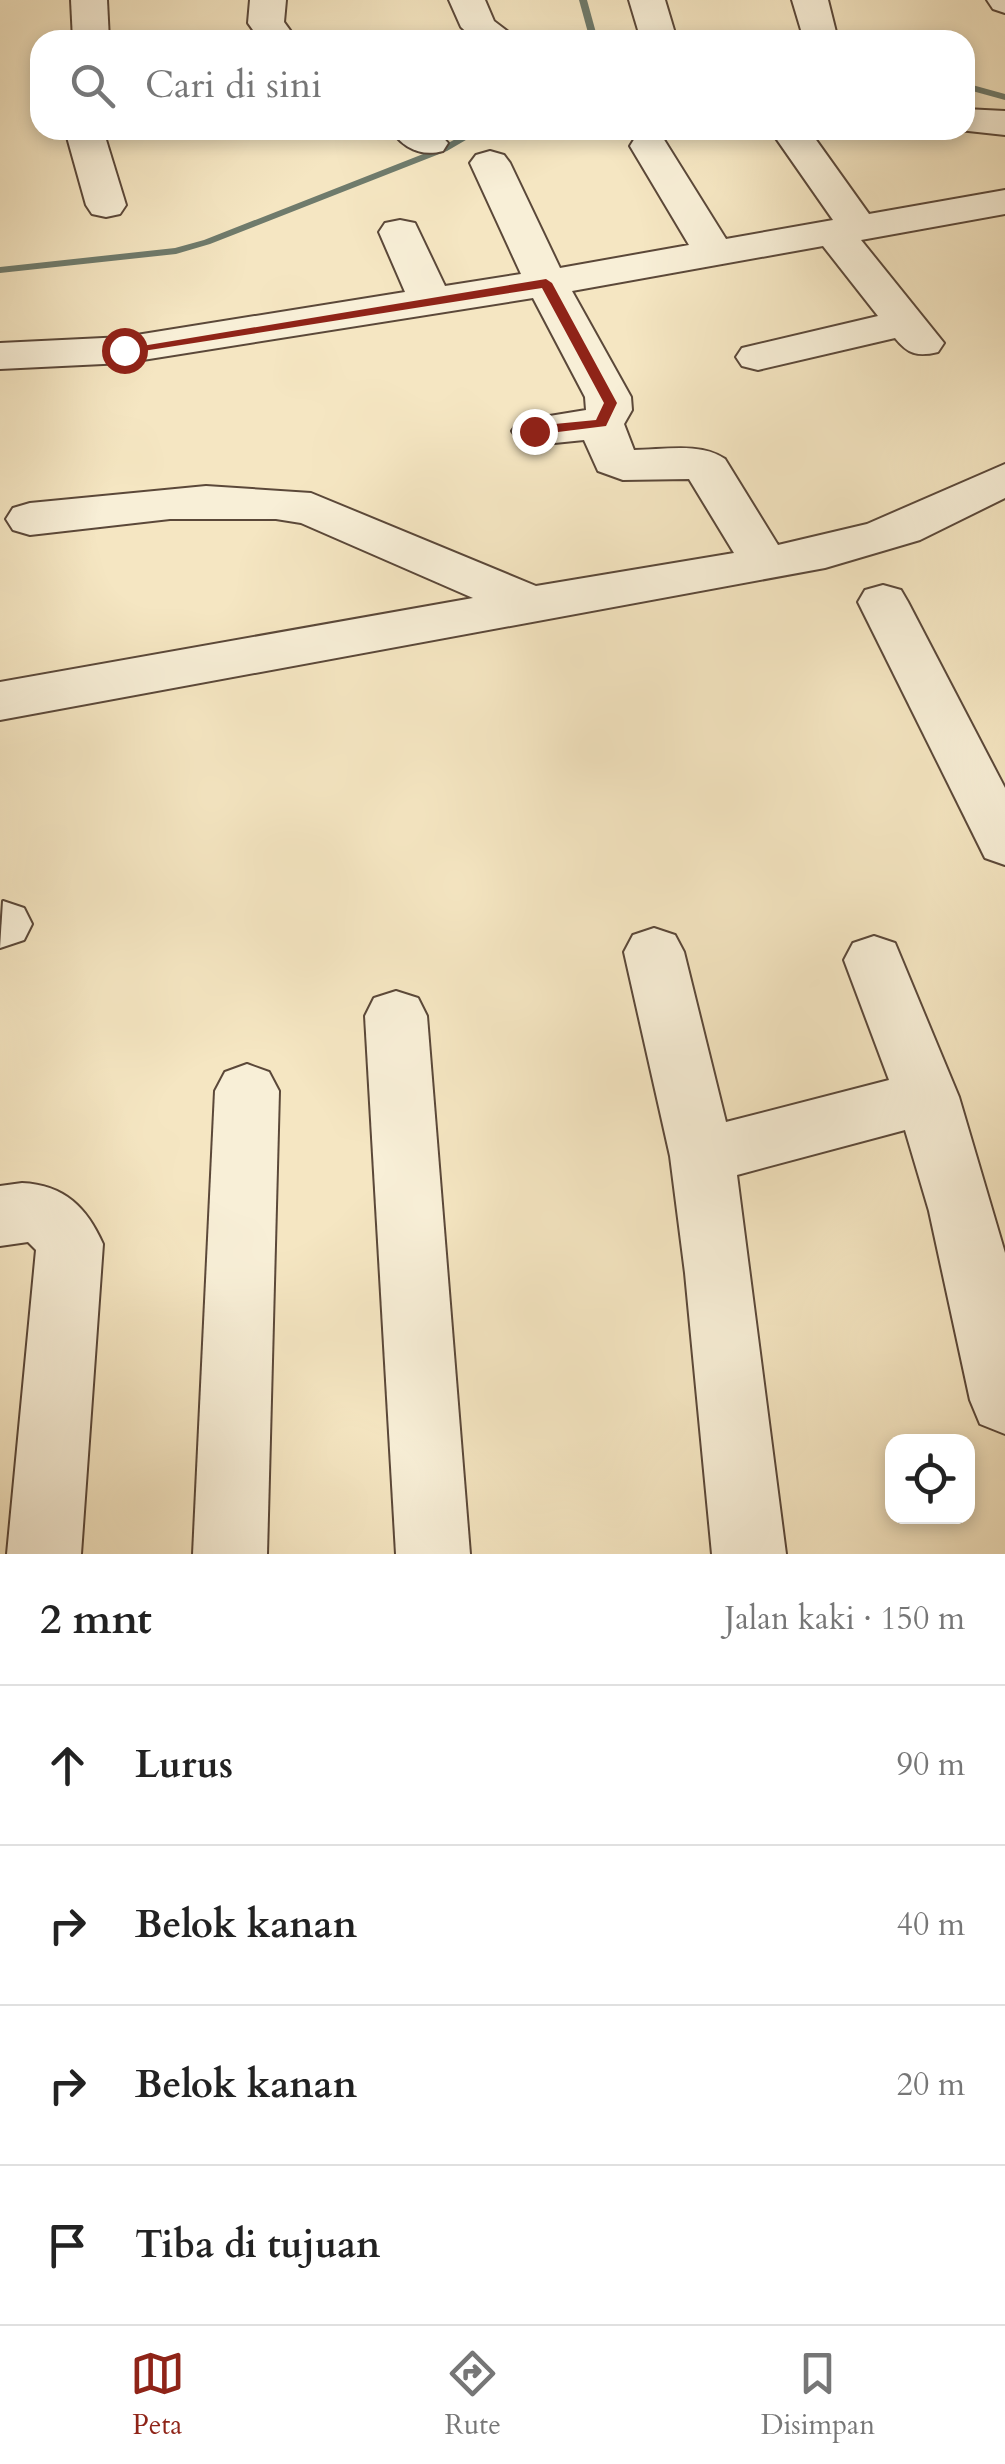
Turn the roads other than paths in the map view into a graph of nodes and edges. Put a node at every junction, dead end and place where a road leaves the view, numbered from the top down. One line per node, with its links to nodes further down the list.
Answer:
1 (90, 0): 6 (street)
2 (268, 0): 7 (street)
3 (467, 0): 8 (street)
4 (648, 0): 9 (street)
5 (810, 0): 10 (street)
6 (91, 30)
7 (271, 30)
8 (484, 30)
9 (656, 30)
10 (818, 30)
11 (975, 121): 12 (street)
12 (1005, 123)
13 (87, 140): 18 (street)
14 (795, 140): 19 (street)
15 (649, 146): 21 (street)
16 (490, 163): 22 (street)
17 (1005, 202): 19 (street)
18 (106, 205)
19 (847, 231): 21 (street); 25 (street)
20 (400, 232): 23 (street)
21 (714, 253): 22 (street)
22 (546, 283): 23 (street); 26 (street)
23 (431, 302): 24 (street)
24 (0, 356)
25 (758, 357)
26 (601, 424): 27 (street); 30 (street)
27 (534, 431)
28 (1005, 479): 30 (street)
29 (30, 519): 32 (street)
30 (765, 564): 32 (street)
31 (883, 602): 34 (street)
32 (532, 604): 33 (street)
33 (0, 700)
34 (1005, 843)
35 (654, 952): 40 (street)
36 (874, 960): 39 (street)
37 (396, 1016): 45 (street)
38 (248, 1091): 44 (street)
39 (927, 1096): 40 (street); 42 (street)
40 (702, 1156): 46 (street)
41 (0, 1216): 43 (street)
42 (1005, 1400)
43 (44, 1554)
44 (230, 1554)
45 (433, 1554)
46 (749, 1554)

